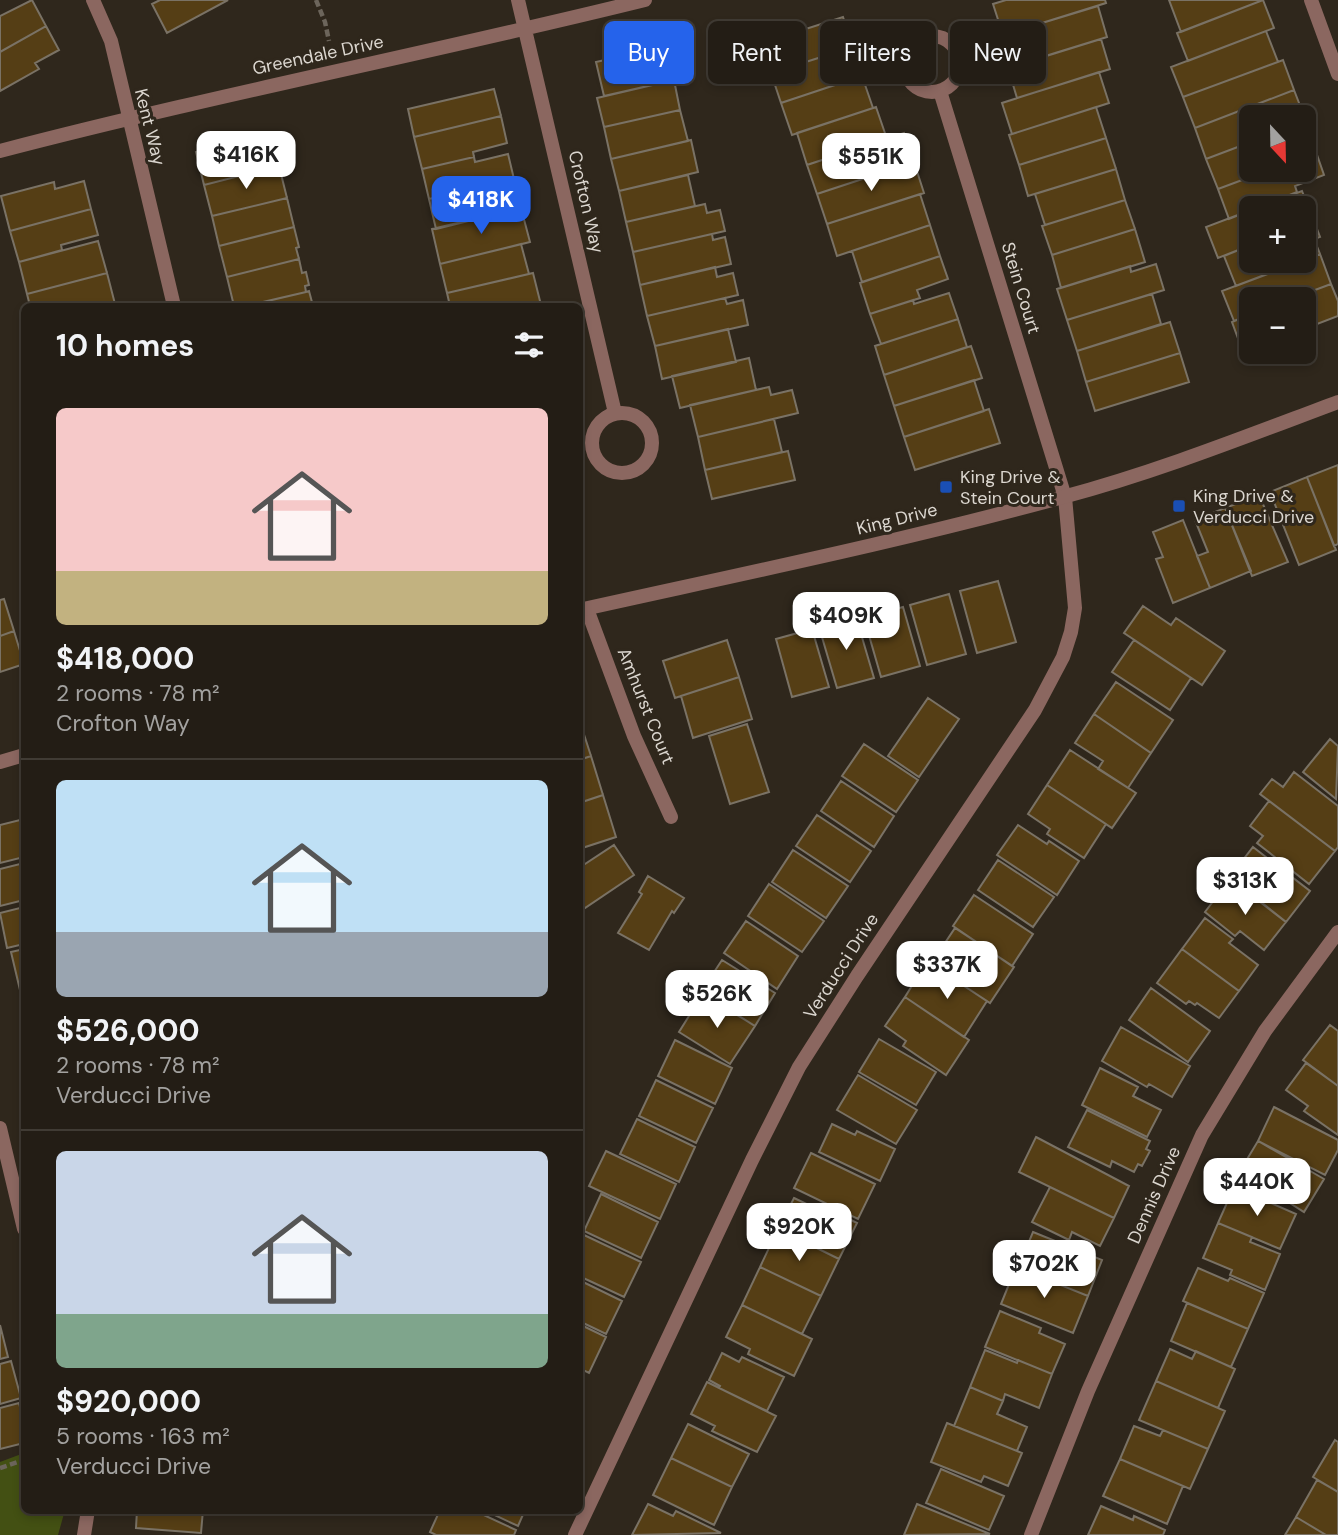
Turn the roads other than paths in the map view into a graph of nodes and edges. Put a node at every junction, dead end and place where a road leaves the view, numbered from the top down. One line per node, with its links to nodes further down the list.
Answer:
1 (93, 0): 8 (street, Kent Way)
2 (518, 0): 5 (street, Crofton Way)
3 (645, 0): 5 (street, Greendale Drive)
4 (1311, 0): 6 (street)
5 (525, 30): 8 (street, Greendale Drive); 12 (street, Crofton Way)
6 (1338, 74)
7 (940, 91): 7 (street); 13 (street, Stein Court)
8 (129, 117): 9 (street, Greendale Drive); 10 (street, Kent Way)
9 (0, 151)
10 (173, 303)
11 (1338, 402): 13 (street, King Drive)
12 (615, 413): 12 (street)
13 (1065, 497): 14 (street, King Drive); 23 (street, Verducci Drive)
14 (583, 610): 17 (street, Amhurst Court)
15 (21, 756): 16 (street)
16 (0, 762)
17 (671, 817)
18 (1338, 932): 24 (street, Dennis Drive)
19 (0, 1128): 20 (street)
20 (21, 1216)
21 (87, 1514): 22 (street)
22 (84, 1535)
23 (575, 1535)
24 (1031, 1535)

